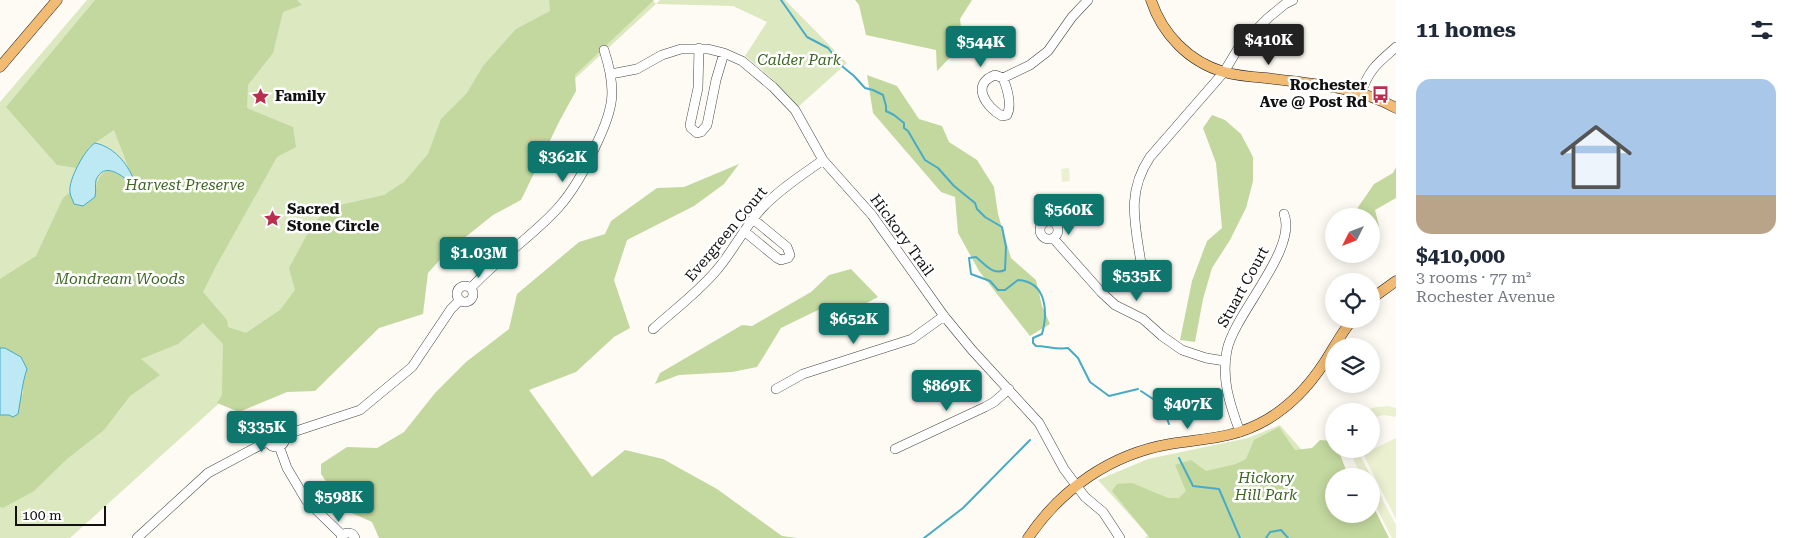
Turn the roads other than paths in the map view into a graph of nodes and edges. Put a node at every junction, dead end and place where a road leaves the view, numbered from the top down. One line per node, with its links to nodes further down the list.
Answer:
1 (57, 0): 9 (main road)
2 (1088, 0): 12 (street)
3 (1151, 0): 10 (main road)
4 (1292, 0): 10 (street)
5 (1396, 47): 13 (street)
6 (699, 48): 8 (street, Hickory Trail); 8 (street); 11 (street, Hickory Trail)
7 (604, 50): 11 (street)
8 (724, 53): 15 (street, Hickory Trail)
9 (0, 68)
10 (1224, 72): 13 (main road); 20 (street)
11 (611, 74): 30 (street)
12 (1003, 78)
13 (1361, 93): 14 (main road)
14 (1396, 108)
15 (823, 160): 17 (street, Evergreen Court); 23 (street, Hickory Trail)
16 (1284, 214): 26 (street, Stuart Court)
17 (753, 220): 18 (street, Evergreen Court); 18 (street)
18 (744, 231): 25 (street, Evergreen Court)
19 (1054, 238): 26 (street)
20 (1140, 263)
21 (1396, 281): 22 (main road)
22 (1380, 293)
23 (944, 316): 27 (street); 28 (street, Hickory Trail)
24 (1347, 328): 29 (main road)
25 (653, 329)
26 (1226, 360): 29 (street, Stuart Court)
27 (776, 389)
28 (1009, 389): 33 (street); 34 (street, Hickory Trail)
29 (1240, 432): 34 (main road)
30 (284, 434): 31 (street); 32 (street)
31 (268, 441): 32 (street); 36 (street)
32 (279, 446): 35 (street)
33 (895, 449)
34 (1076, 485): 38 (main road); 39 (street, Hickory Trail)
35 (342, 536): 37 (street)
36 (137, 538)
37 (355, 538)
38 (1028, 538)
39 (1120, 538)

